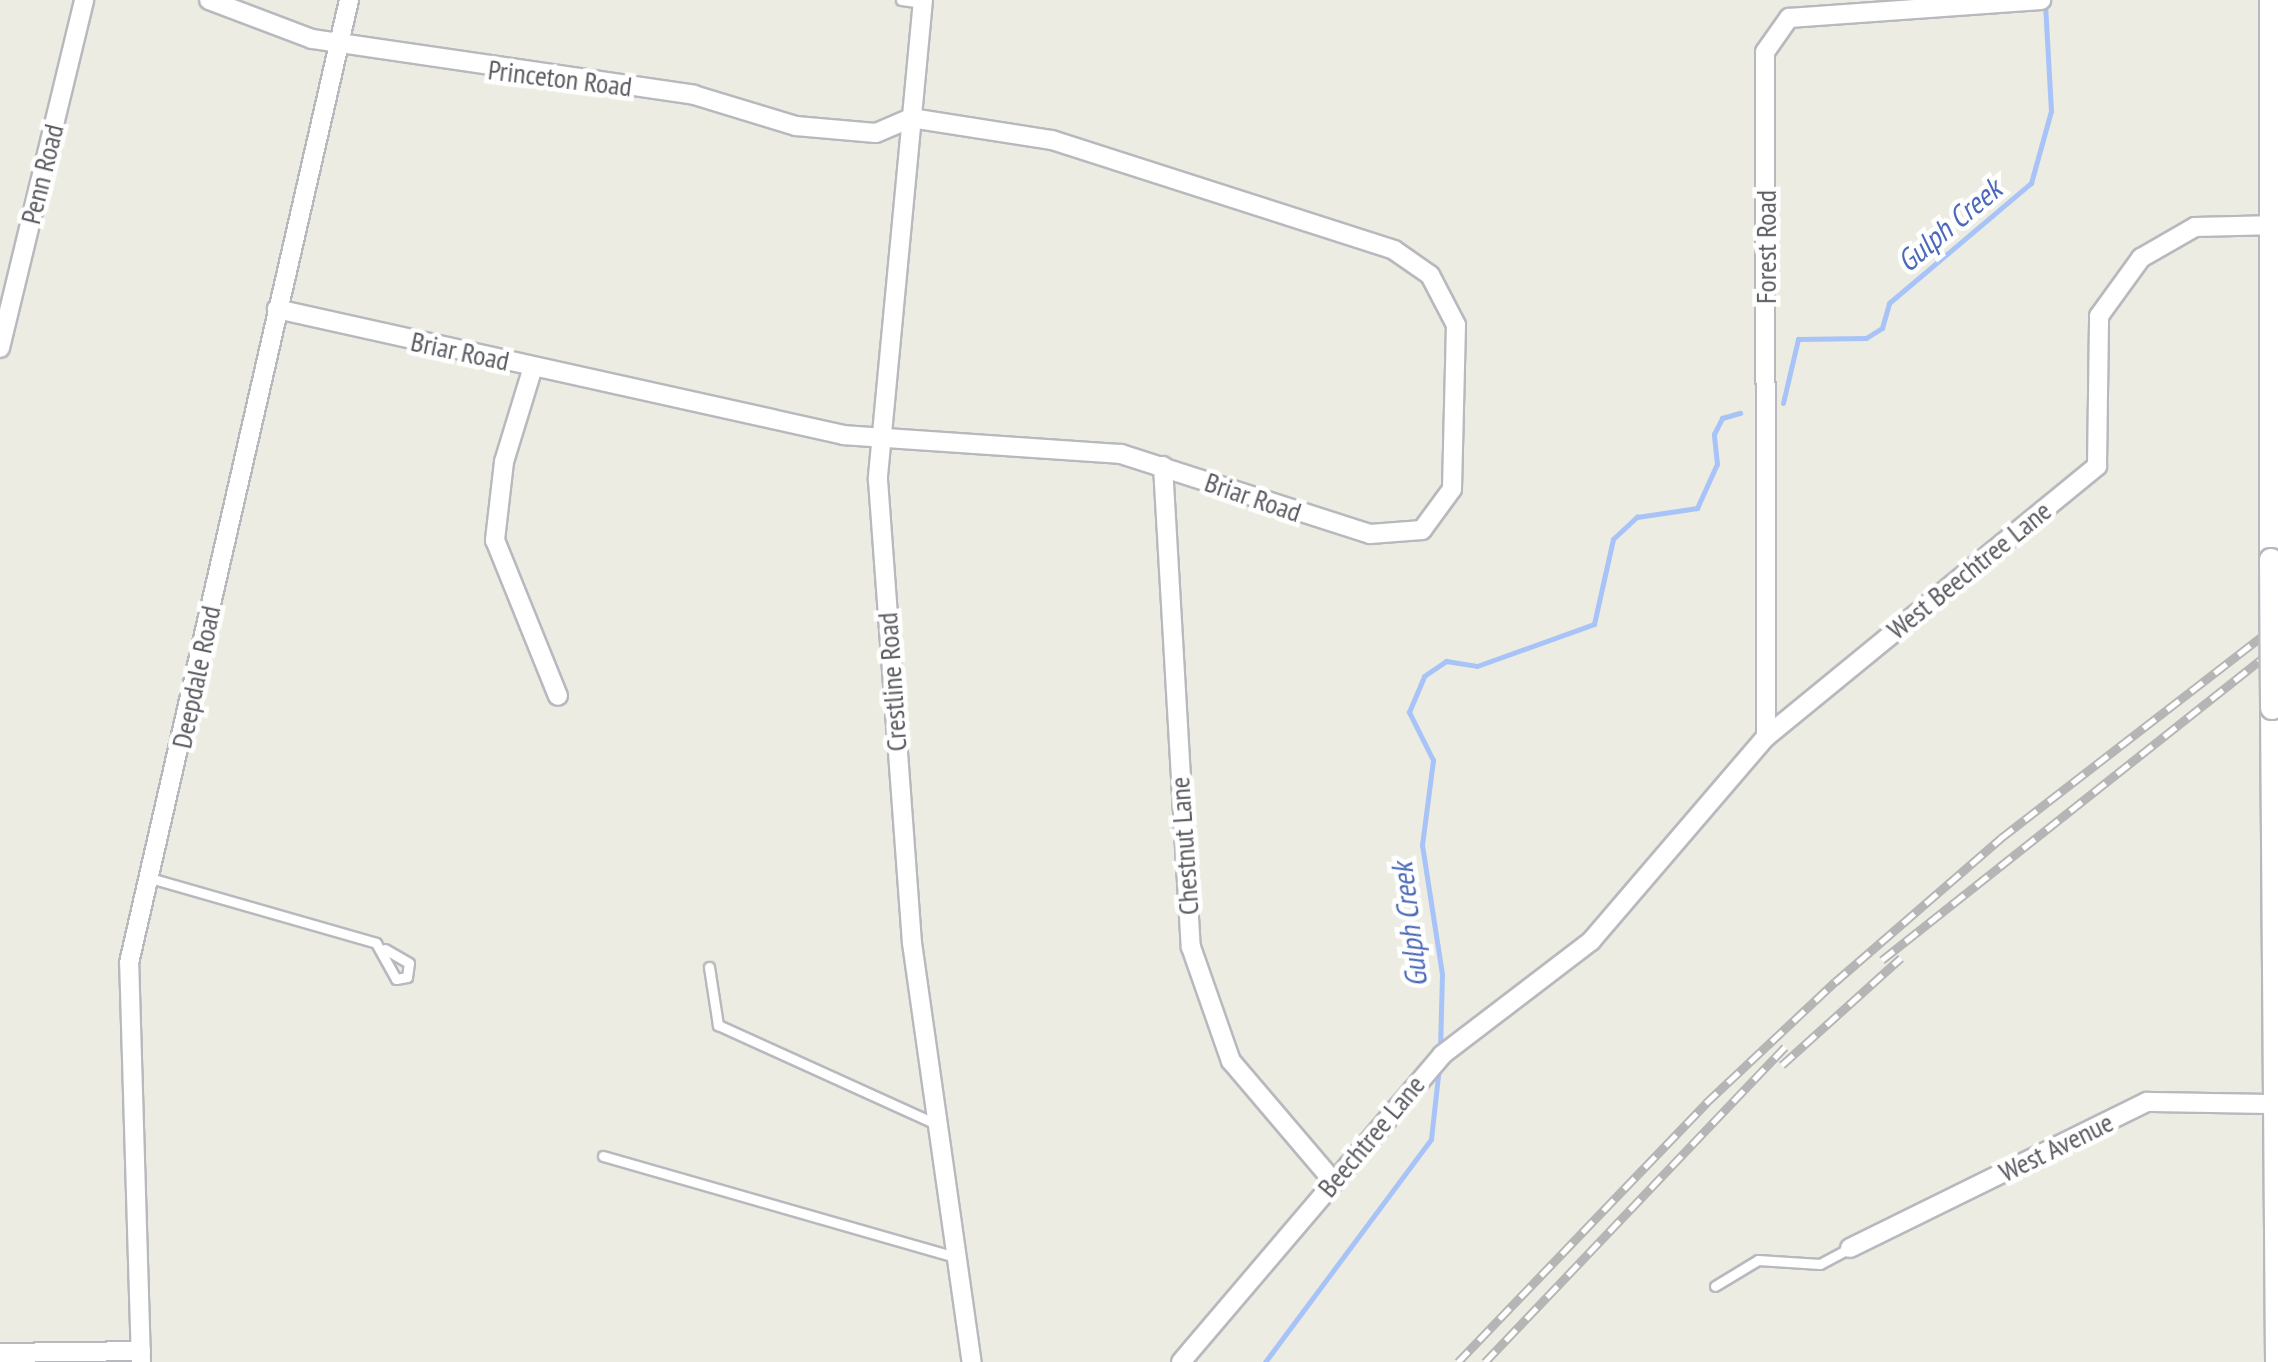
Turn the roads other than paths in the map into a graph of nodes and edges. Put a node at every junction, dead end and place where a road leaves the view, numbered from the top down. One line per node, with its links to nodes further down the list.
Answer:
1 (84, 0): 12 (street, Penn Road)
2 (209, 0): 8 (street, Princeton Road)
3 (349, 0): 8 (street, Deepdale Road)
4 (901, 0): 6 (lane)
5 (2271, 0): 10 (street)
6 (923, 2): 9 (street, Crestline Road)
7 (2035, 3): 18 (street, Forest Road)
8 (340, 44): 9 (street, Princeton Road); 11 (street, Deepdale Road)
9 (910, 118): 14 (street, Crestline Road); 16 (street, Briar Road)
10 (2273, 225): 15 (street); 18 (street, West Beechtree Lane)
11 (277, 309): 13 (street, Briar Road); 20 (street, Deepdale Road)
12 (0, 348)
13 (533, 367): 14 (street, Briar Road); 17 (street)
14 (877, 438): 16 (street, Briar Road); 26 (street, Crestline Road)
15 (2274, 456): 19 (street, bridge)
16 (1163, 466): 28 (street, Chestnut Lane)
17 (558, 696)
18 (1766, 737): 21 (street, West Beechtree Lane)
19 (2276, 855): 24 (street)
20 (150, 878): 22 (lane); 33 (street, Deepdale Road)
21 (1591, 940): 28 (street, Beechtree Lane)
22 (384, 949)
23 (709, 967): 26 (lane)
24 (2276, 1060): 25 (street)
25 (2275, 1104): 29 (street, West Avenue); 36 (street)
26 (938, 1125): 30 (street, Crestline Road)
27 (604, 1156): 30 (lane)
28 (1333, 1181): 35 (street, Beechtree Lane)
29 (1850, 1248): 31 (lane)
30 (958, 1258): 34 (street, Crestline Road)
31 (1715, 1286)
32 (0, 1353): 33 (street)
33 (141, 1357)
34 (972, 1362)
35 (1181, 1362)
36 (2277, 1362)

